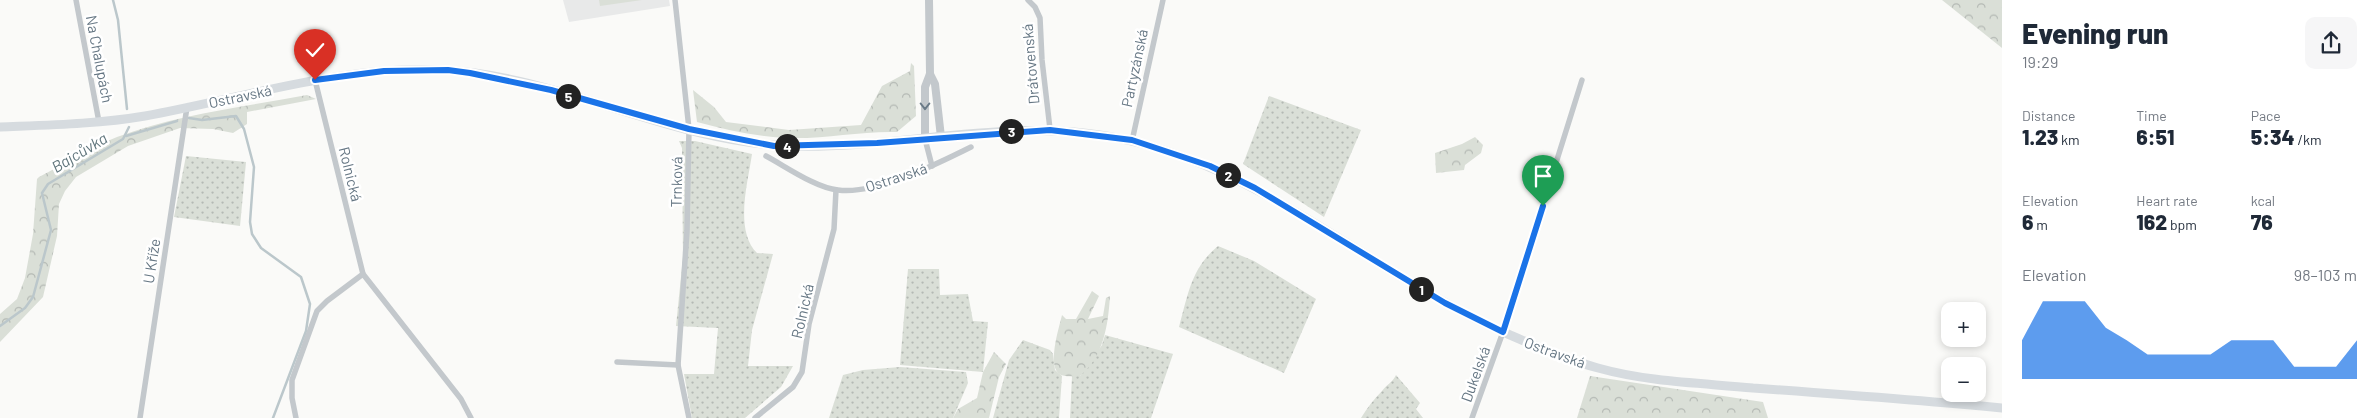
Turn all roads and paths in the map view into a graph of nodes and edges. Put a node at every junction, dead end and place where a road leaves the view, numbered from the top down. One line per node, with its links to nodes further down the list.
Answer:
1 (76, 0): 10 (street, Na Chalupách)
2 (675, 0): 12 (street, Trnková)
3 (929, 0): 6 (street)
4 (1028, 0): 13 (street, Drátovenská)
5 (1163, 0): 16 (street, Partyzánská)
6 (930, 74): 14 (street); 15 (street, one-way to 15)
7 (315, 80): 9 (main road, Ostravská); 12 (main road, Ostravská); 21 (street, Rolnická)
8 (1582, 80): 22 (street, Dukelská)
9 (187, 107): 10 (main road, Ostravská); 26 (street, U Kříže)
10 (99, 122): 11 (main road, Ostravská)
11 (0, 127)
12 (689, 129): 15 (main road, Ostravská); 24 (street, Trnková)
13 (1050, 130): 14 (main road, Ostravská); 16 (main road, Ostravská)
14 (941, 137): 15 (main road, Ostravská)
15 (925, 139): 19 (street)
16 (1132, 140): 22 (main road, Ostravská)
17 (971, 147): 19 (street, Ostravská)
18 (766, 156): 20 (street, Ostravská)
19 (932, 166): 20 (street, Ostravská)
20 (836, 190): 30 (street, Rolnická)
21 (363, 274): 27 (street); 28 (street, Rolnická)
22 (1503, 332): 25 (main road, Ostravská); 31 (street, Dukelská)
23 (617, 362): 24 (street)
24 (678, 365): 29 (street)
25 (2002, 408)
26 (140, 418)
27 (296, 418)
28 (471, 418)
29 (689, 418)
30 (755, 418)
31 (1472, 418)

